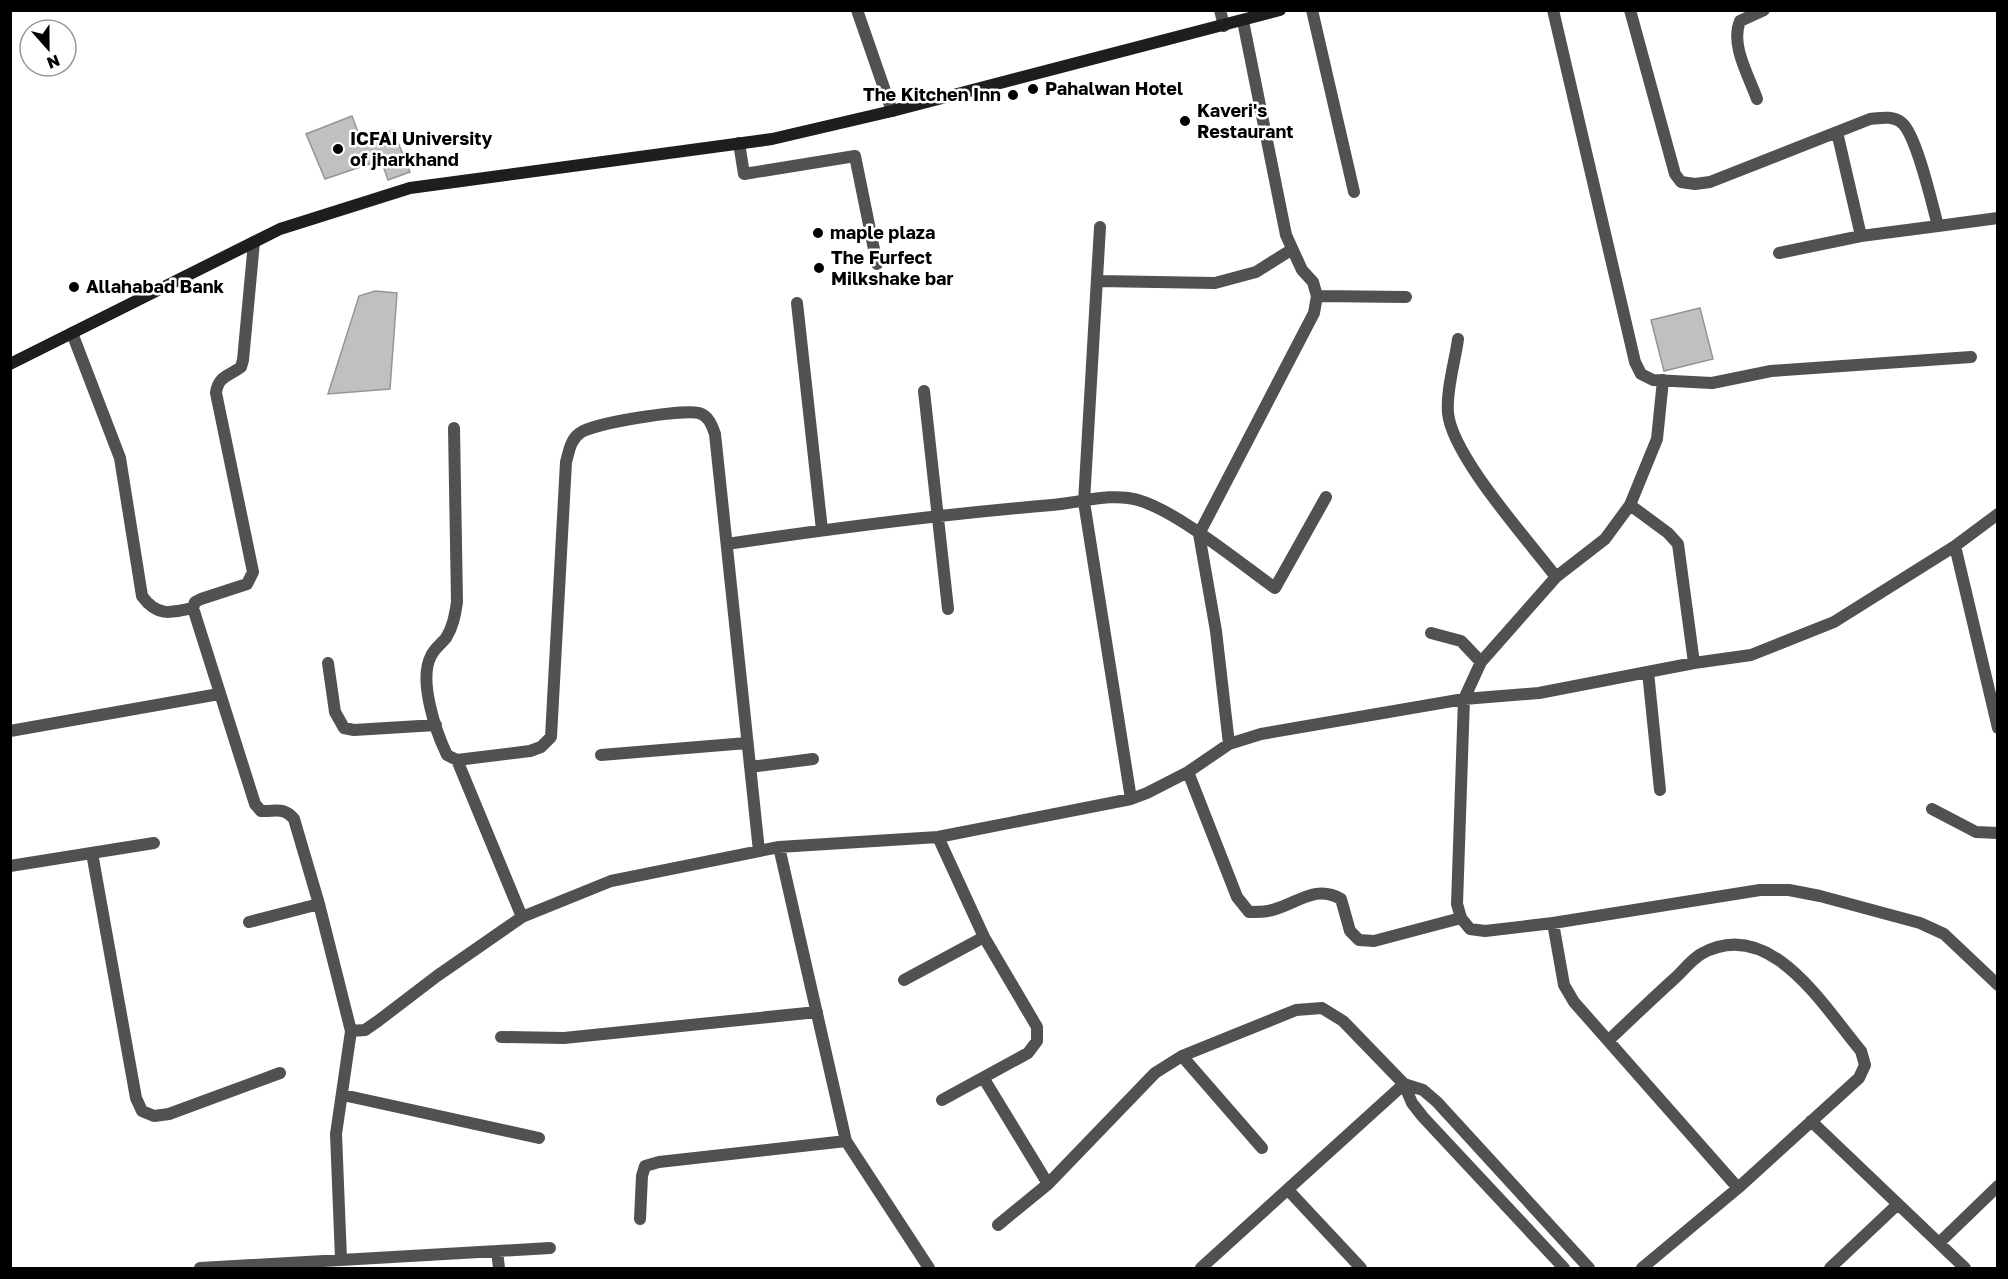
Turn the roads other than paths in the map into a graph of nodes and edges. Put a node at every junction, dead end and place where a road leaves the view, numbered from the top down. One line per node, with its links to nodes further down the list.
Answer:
1 (857, 10): 11 (street)
2 (1220, 10): 9 (street)
3 (1280, 10): 8 (street)
4 (1312, 10): 14 (street)
5 (1553, 10): 31 (street)
6 (1630, 10): 12 (street)
7 (1764, 10): 10 (street)
8 (1244, 21): 9 (street); 20 (street)
9 (1224, 26): 11 (street)
10 (1757, 99)
11 (892, 111): 13 (street)
12 (1837, 132): 16 (street); 18 (street)
13 (739, 143): 19 (street); 22 (street)
14 (1354, 192)
15 (1998, 218): 16 (street)
16 (1938, 226): 18 (street)
17 (1100, 227): 23 (street)
18 (1862, 236): 21 (street)
19 (254, 242): 27 (street); 44 (street)
20 (1291, 250): 23 (street); 24 (street)
21 (1779, 253)
22 (877, 264)
23 (1097, 281): 35 (street)
24 (1317, 296): 25 (street); 40 (street)
25 (1407, 297)
26 (797, 303): 39 (street)
27 (72, 333): 30 (street); 44 (street)
28 (1458, 339): 43 (street)
29 (1971, 357): 31 (street)
30 (10, 364)
31 (1663, 380): 36 (street)
32 (924, 391): 38 (street)
33 (454, 428): 53 (street)
34 (1326, 497): 40 (street)
35 (1084, 502): 38 (street); 40 (street); 64 (street)
36 (1630, 505): 43 (street); 49 (street)
37 (1998, 514): 42 (street)
38 (938, 515): 39 (street); 45 (street)
39 (822, 530): 41 (street)
40 (1199, 534): 57 (street)
41 (727, 544): 56 (street); 60 (street)
42 (1955, 546): 49 (street); 54 (street)
43 (1556, 577): 47 (street)
44 (193, 608): 51 (street)
45 (948, 609)
46 (1431, 633): 47 (street)
47 (1482, 662): 52 (street)
48 (328, 663): 53 (street)
49 (1694, 663): 50 (street)
50 (1648, 672): 52 (street); 63 (street)
51 (219, 694): 55 (street); 73 (street)
52 (1464, 699): 57 (street); 75 (street)
53 (436, 725): 60 (street)
54 (1998, 728)
55 (10, 731)
56 (747, 743): 58 (street); 61 (street)
57 (1229, 744): 62 (street)
58 (601, 755)
59 (813, 759): 61 (street)
60 (457, 760): 74 (street)
61 (750, 767): 70 (street)
62 (1188, 772): 64 (street); 75 (street)
63 (1660, 790)
64 (1131, 799): 67 (street)
65 (1932, 809): 66 (street)
66 (1998, 834)
67 (938, 837): 69 (street); 78 (street)
68 (154, 843): 71 (street)
69 (779, 847): 70 (street); 81 (street)
70 (759, 851): 74 (street)
71 (92, 853): 72 (street); 86 (street)
72 (10, 866)
73 (319, 904): 76 (street); 82 (street)
74 (522, 917): 82 (street)
75 (1461, 918): 77 (street)
76 (249, 922)
77 (1553, 923): 80 (street); 84 (street)
78 (984, 937): 79 (street); 87 (street)
79 (904, 980)
80 (1998, 985)
81 (817, 1012): 83 (street); 93 (street)
82 (351, 1031): 89 (street)
83 (501, 1037)
84 (1610, 1039): 91 (street); 97 (street)
85 (1182, 1056): 88 (street); 94 (street); 95 (street)
86 (280, 1073)
87 (984, 1079): 90 (street); 95 (street)
88 (1404, 1084): 98 (street); 112 (street); 113 (street)
89 (343, 1095): 92 (street); 105 (street)
90 (942, 1100)
91 (1811, 1121): 97 (street); 99 (street)
92 (539, 1138)
93 (846, 1141): 100 (street); 109 (street)
94 (1262, 1148)
95 (1048, 1184): 101 (street)
96 (1998, 1186): 102 (street)
97 (1738, 1188): 114 (street)
98 (1289, 1191): 110 (street); 111 (street)
99 (1898, 1204): 102 (street); 115 (street)
100 (640, 1219)
101 (998, 1225)
102 (1939, 1243): 116 (street)
103 (550, 1248): 104 (street)
104 (497, 1251): 105 (street); 108 (street)
105 (340, 1259): 106 (street)
106 (216, 1267): 107 (street)
107 (200, 1269)
108 (498, 1269)
109 (929, 1269)
110 (1202, 1269)
111 (1360, 1269)
112 (1564, 1269)
113 (1588, 1269)
114 (1642, 1269)
115 (1830, 1269)
116 (1965, 1269)

